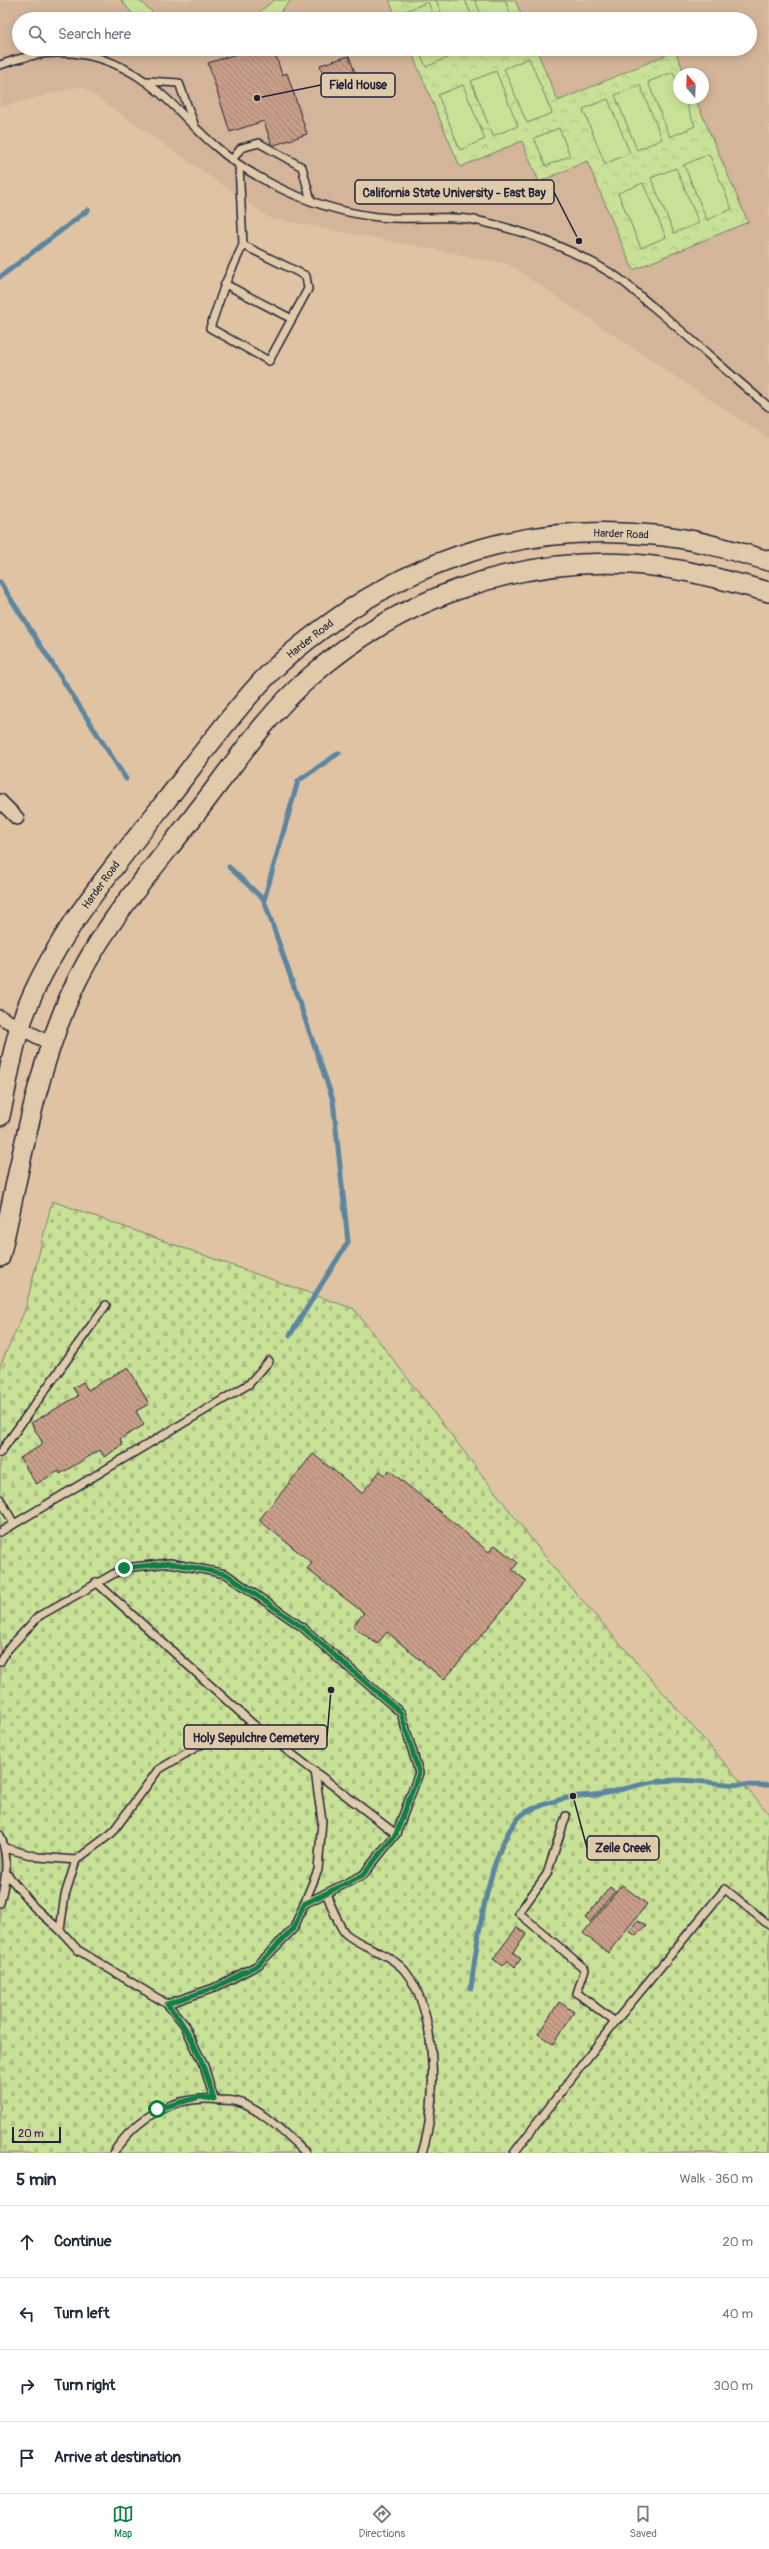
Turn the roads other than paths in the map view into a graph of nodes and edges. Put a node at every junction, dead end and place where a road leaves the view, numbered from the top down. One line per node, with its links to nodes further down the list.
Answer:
1 (30, 56): 3 (lane)
2 (87, 56): 4 (lane)
3 (0, 65)
4 (146, 81): 5 (lane); 5 (lane)
5 (196, 128): 6 (lane)
6 (232, 160): 7 (lane); 8 (lane)
7 (239, 165): 8 (lane); 9 (lane)
8 (311, 201): 12 (lane)
9 (243, 245): 10 (lane); 11 (lane)
10 (225, 284): 11 (lane); 11 (lane)
11 (292, 319)
12 (769, 407)
13 (769, 560): 18 (street, Harder Road)
14 (769, 592): 19 (street)
15 (0, 801): 16 (street)
16 (17, 818)
17 (0, 1017): 18 (street)
18 (20, 1026): 19 (street); 20 (street, Harder Road)
19 (51, 1044): 21 (street)
20 (0, 1116)
21 (0, 1257)
22 (106, 1305): 24 (lane)
23 (269, 1360): 26 (lane)
24 (0, 1453)
25 (0, 1499): 26 (lane)
26 (14, 1524): 27 (lane)
27 (0, 1532)
28 (96, 1582): 29 (lane); 30 (lane); 33 (lane)
29 (0, 1662)
30 (254, 1725): 31 (lane); 36 (lane)
31 (315, 1771): 33 (lane); 40 (lane)
32 (566, 1816): 44 (lane)
33 (396, 1834): 38 (lane)
34 (0, 1835): 35 (lane)
35 (6, 1848): 36 (lane); 37 (lane)
36 (76, 1860): 42 (lane)
37 (7, 1874): 39 (lane); 42 (lane)
38 (326, 1893): 40 (lane); 48 (lane)
39 (0, 1903)
40 (304, 1904): 43 (lane)
41 (769, 1924): 44 (lane)
42 (60, 1930): 43 (lane)
43 (167, 2004): 45 (lane)
44 (615, 2022): 49 (lane)
45 (214, 2099): 46 (lane); 47 (lane)
46 (113, 2153)
47 (306, 2153)
48 (422, 2153)
49 (514, 2153)

